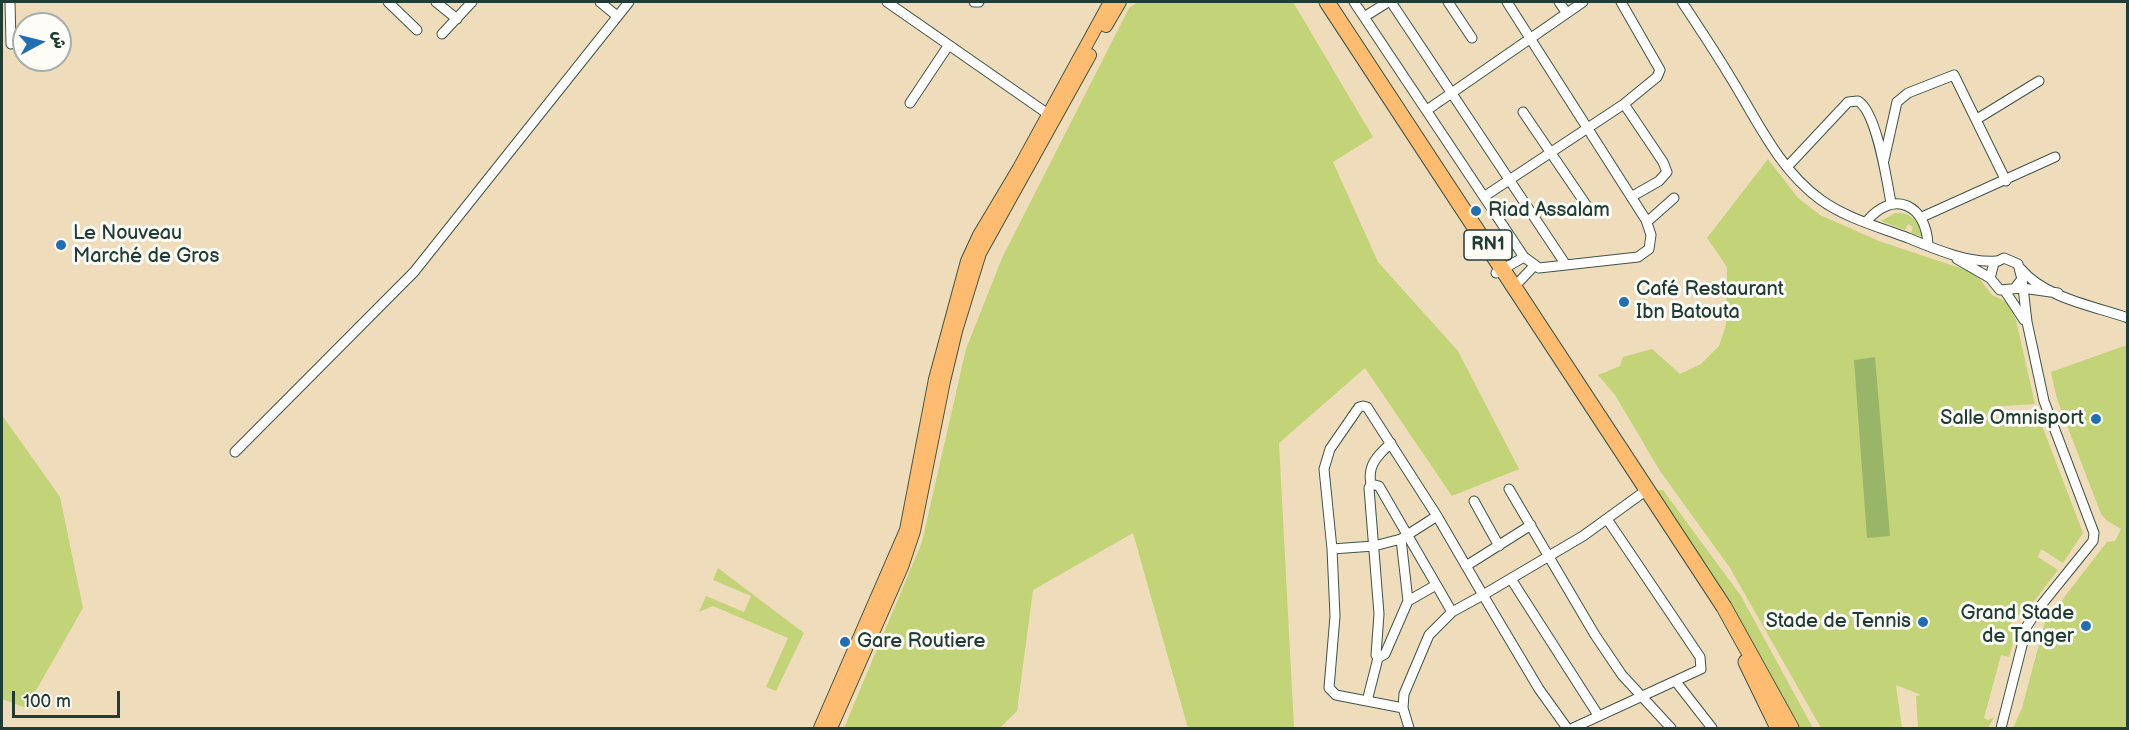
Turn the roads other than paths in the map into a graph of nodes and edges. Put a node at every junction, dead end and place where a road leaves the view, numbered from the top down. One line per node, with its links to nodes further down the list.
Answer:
1 (10, 2): 30 (street)
2 (388, 2): 26 (street)
3 (436, 2): 25 (street)
4 (472, 2): 25 (street)
5 (600, 2): 23 (street)
6 (629, 2): 23 (street)
7 (887, 2): 31 (street)
8 (974, 2): 9 (street)
9 (979, 2)
10 (1110, 2): 38 (main road)
11 (1120, 2): 98 (main road)
12 (1315, 2): 62 (highway, RN1)
13 (1327, 2): 62 (highway, RN1)
14 (1354, 2): 24 (street)
15 (1389, 2): 24 (street); 33 (street)
16 (1448, 2): 28 (street)
17 (1507, 2): 29 (street)
18 (1559, 2): 22 (street)
19 (1583, 2): 22 (street)
20 (1621, 2): 35 (street)
21 (1682, 2): 44 (street)
22 (1566, 12): 29 (street)
23 (617, 16): 71 (street)
24 (1364, 17): 36 (street)
25 (457, 19): 27 (street)
26 (417, 30)
27 (442, 34)
28 (1472, 38)
29 (1529, 39): 33 (street); 40 (street)
30 (11, 44)
31 (948, 46): 34 (street); 38 (street)
32 (2039, 81): 39 (street)
33 (1451, 93): 36 (street); 45 (street)
34 (910, 102)
35 (1624, 104): 40 (street); 48 (street)
36 (1427, 110): 47 (street)
37 (1523, 112): 41 (street)
38 (1048, 114): 97 (main road)
39 (1977, 119): 43 (street); 46 (street)
40 (1586, 129): 41 (street); 48 (street)
41 (1552, 153): 45 (street); 51 (street)
42 (2055, 157): 46 (street)
43 (1884, 160): 44 (street); 50 (street)
44 (1788, 166): 54 (street)
45 (1509, 179): 47 (street); 59 (street)
46 (2006, 181): 52 (street)
47 (1485, 196): 57 (street)
48 (1631, 197): 53 (street)
49 (1674, 198): 53 (street)
50 (1891, 203): 52 (street); 54 (street)
51 (1589, 208)
52 (1922, 217): 55 (street)
53 (1647, 222): 59 (street)
54 (1866, 222): 55 (street)
55 (1928, 246): 56 (street)
56 (1950, 254): 58 (street); 63 (street)
57 (1524, 257): 60 (street); 62 (street)
58 (1996, 261): 61 (street); 63 (street)
59 (1566, 265): 60 (street)
60 (1534, 266): 65 (street)
61 (2021, 269): 64 (street); 67 (street)
62 (1500, 270): 65 (highway, RN1); 74 (highway, RN1)
63 (1989, 278): 66 (street)
64 (2020, 285): 66 (street); 67 (street); 69 (street)
65 (1515, 286): 74 (highway, RN1)
66 (2005, 291): 69 (street)
67 (2058, 293): 68 (street)
68 (2127, 318)
69 (2029, 334): 96 (street)
70 (1391, 443): 72 (street); 76 (street); 82 (street)
71 (235, 452)
72 (1371, 484): 79 (street); 80 (street)
73 (1509, 489): 78 (street)
74 (1645, 491): 77 (street); 104 (highway, RN1); 105 (highway, RN1)
75 (1474, 501): 81 (street)
76 (1437, 516): 79 (street); 84 (street)
77 (1607, 519): 83 (street); 91 (street)
78 (1531, 525): 81 (street); 83 (street)
79 (1404, 537): 80 (street); 86 (street); 88 (street)
80 (1374, 546): 82 (street); 90 (street)
81 (1499, 546): 84 (street)
82 (1332, 549): 93 (street)
83 (1550, 557): 85 (street); 92 (street)
84 (1466, 566): 87 (street)
85 (1511, 579): 87 (street); 95 (street)
86 (1436, 585): 88 (street); 89 (street)
87 (1483, 595): 89 (street); 100 (street)
88 (1408, 601): 90 (street)
89 (1452, 612): 94 (street)
90 (1378, 658): 93 (street)
91 (1677, 683): 92 (street); 103 (street)
92 (1642, 697): 95 (street); 102 (street)
93 (1367, 701): 94 (street)
94 (1403, 708): 99 (street)
95 (1598, 715): 101 (street)
96 (2001, 724): 106 (street)
97 (820, 729)
98 (831, 729)
99 (1409, 729)
100 (1567, 729)
101 (1573, 729)
102 (1671, 729)
103 (1712, 729)
104 (1778, 729)
105 (1791, 729)
106 (1995, 729)

